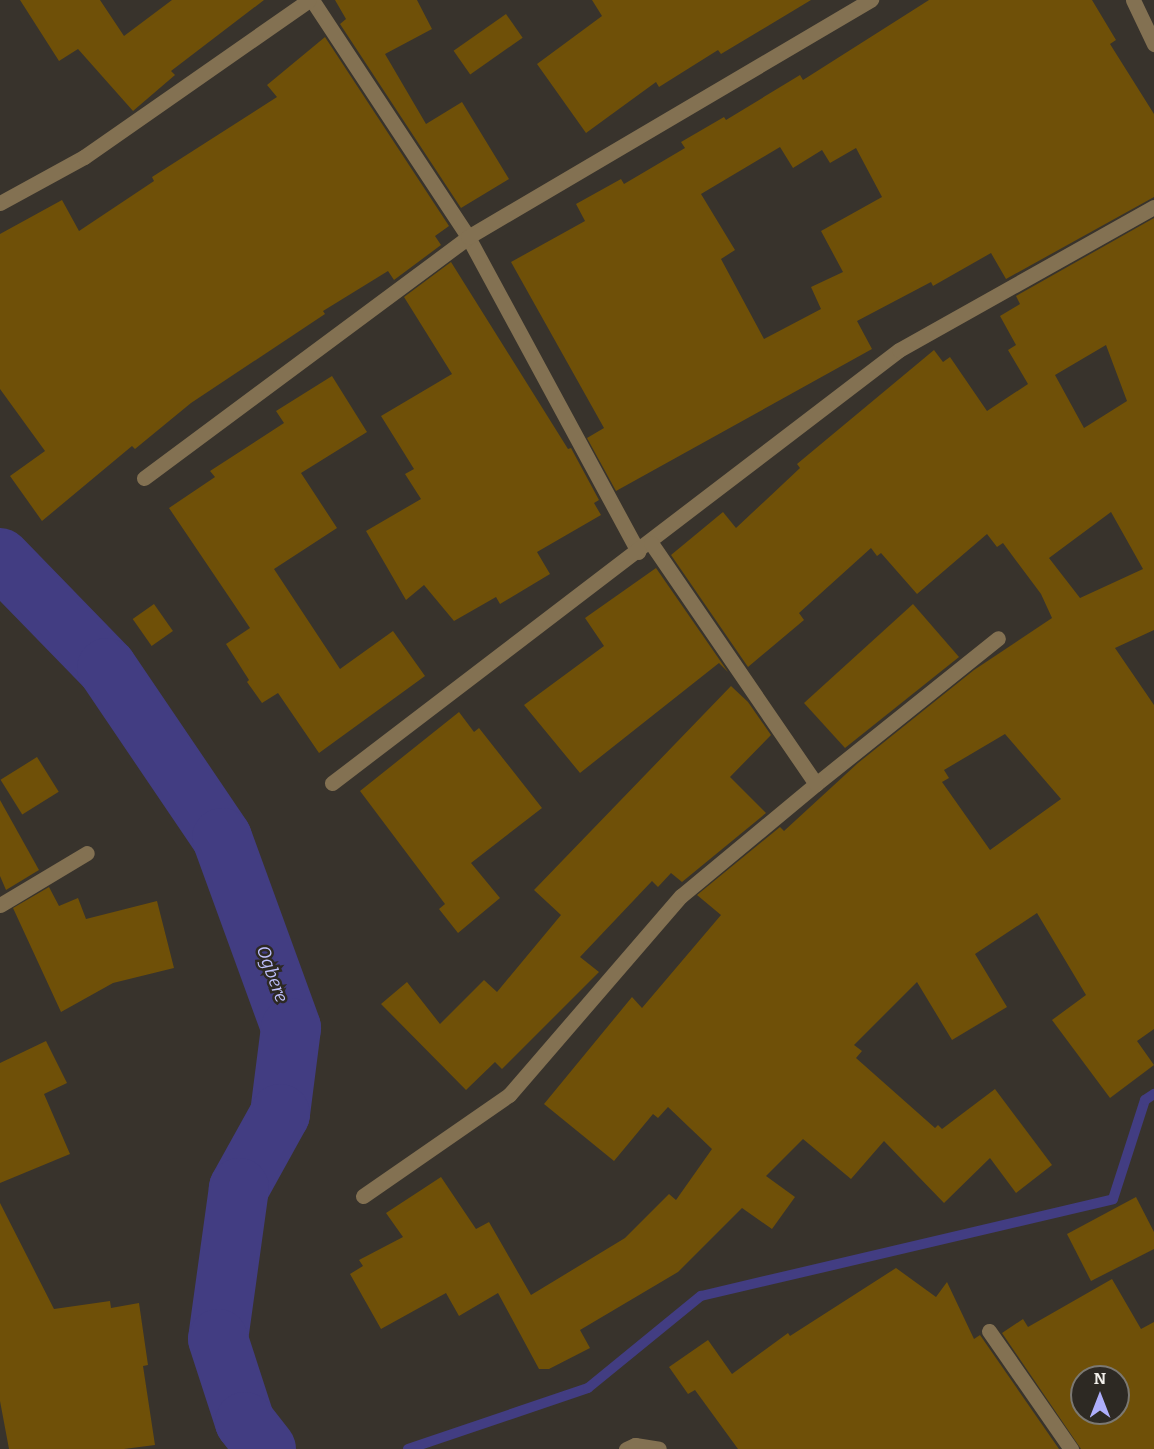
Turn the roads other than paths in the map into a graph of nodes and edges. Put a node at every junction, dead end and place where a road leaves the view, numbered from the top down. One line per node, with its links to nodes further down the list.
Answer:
1 (310, 0): 5 (street); 7 (street)
2 (872, 0): 7 (street)
3 (1133, 0): 4 (street)
4 (1154, 44)
5 (0, 203)
6 (1154, 207): 9 (street)
7 (468, 237): 8 (street); 10 (street)
8 (144, 478)
9 (651, 543): 10 (street); 13 (street)
10 (638, 552): 12 (street)
11 (998, 638): 13 (street)
12 (332, 783)
13 (816, 784): 16 (street)
14 (87, 853): 15 (street)
15 (0, 905)
16 (363, 1196)
17 (989, 1331): 20 (street)
18 (626, 1449): 19 (street)
19 (659, 1449)
20 (1071, 1449)

